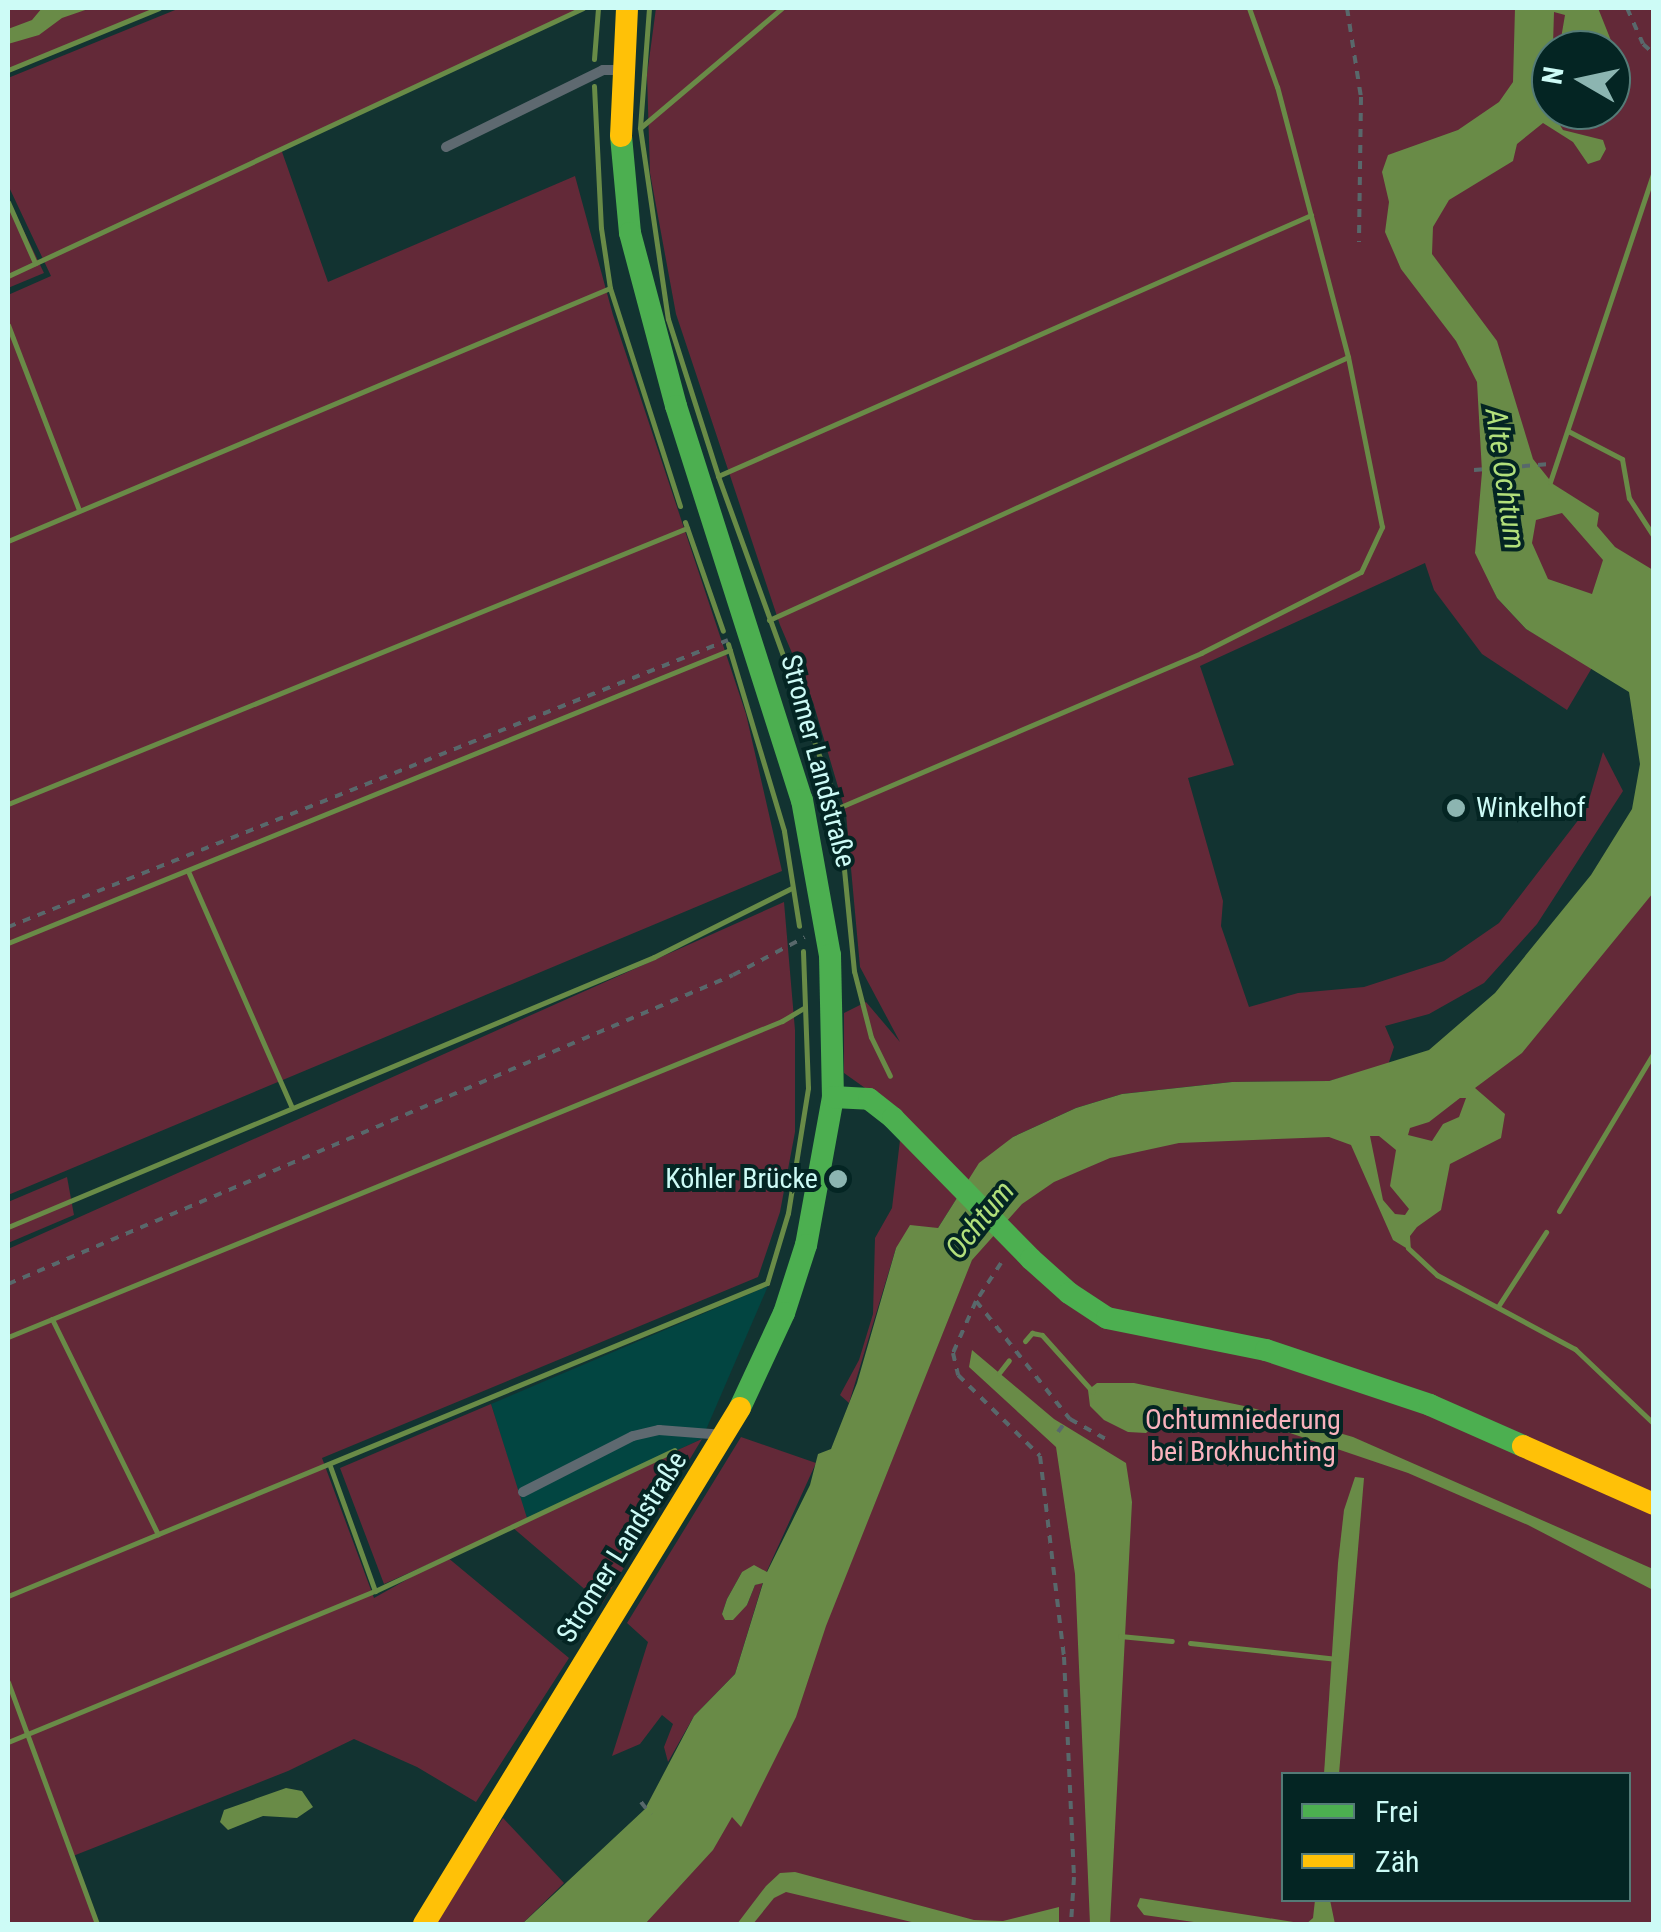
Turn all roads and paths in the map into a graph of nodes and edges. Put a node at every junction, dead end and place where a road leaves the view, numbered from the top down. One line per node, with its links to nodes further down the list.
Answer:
1 (627, 8): 5 (main road, Stromer Landstraße)
2 (1347, 8): 7 (path)
3 (1627, 8): 4 (path)
4 (1654, 54)
5 (620, 70): 6 (lane); 10 (main road, Stromer Landstraße)
6 (446, 147)
7 (1359, 242)
8 (1550, 464): 9 (path)
9 (1474, 470)
10 (751, 631): 11 (path); 12 (main road, Stromer Landstraße)
11 (8, 927)
12 (827, 934): 13 (main road, Stromer Landstraße); 15 (path)
13 (833, 1097): 14 (main road); 19 (main road, Stromer Landstraße)
14 (1011, 1239): 16 (path); 22 (main road)
15 (8, 1284)
16 (976, 1300): 20 (path); 26 (path)
17 (1063, 1426): 18 (path)
18 (1058, 1432)
19 (726, 1435): 21 (lane); 25 (main road, Stromer Landstraße)
20 (1111, 1442)
21 (523, 1492)
22 (1654, 1504)
23 (641, 1802): 24 (path)
24 (651, 1814)
25 (424, 1924)
26 (1071, 1924)

